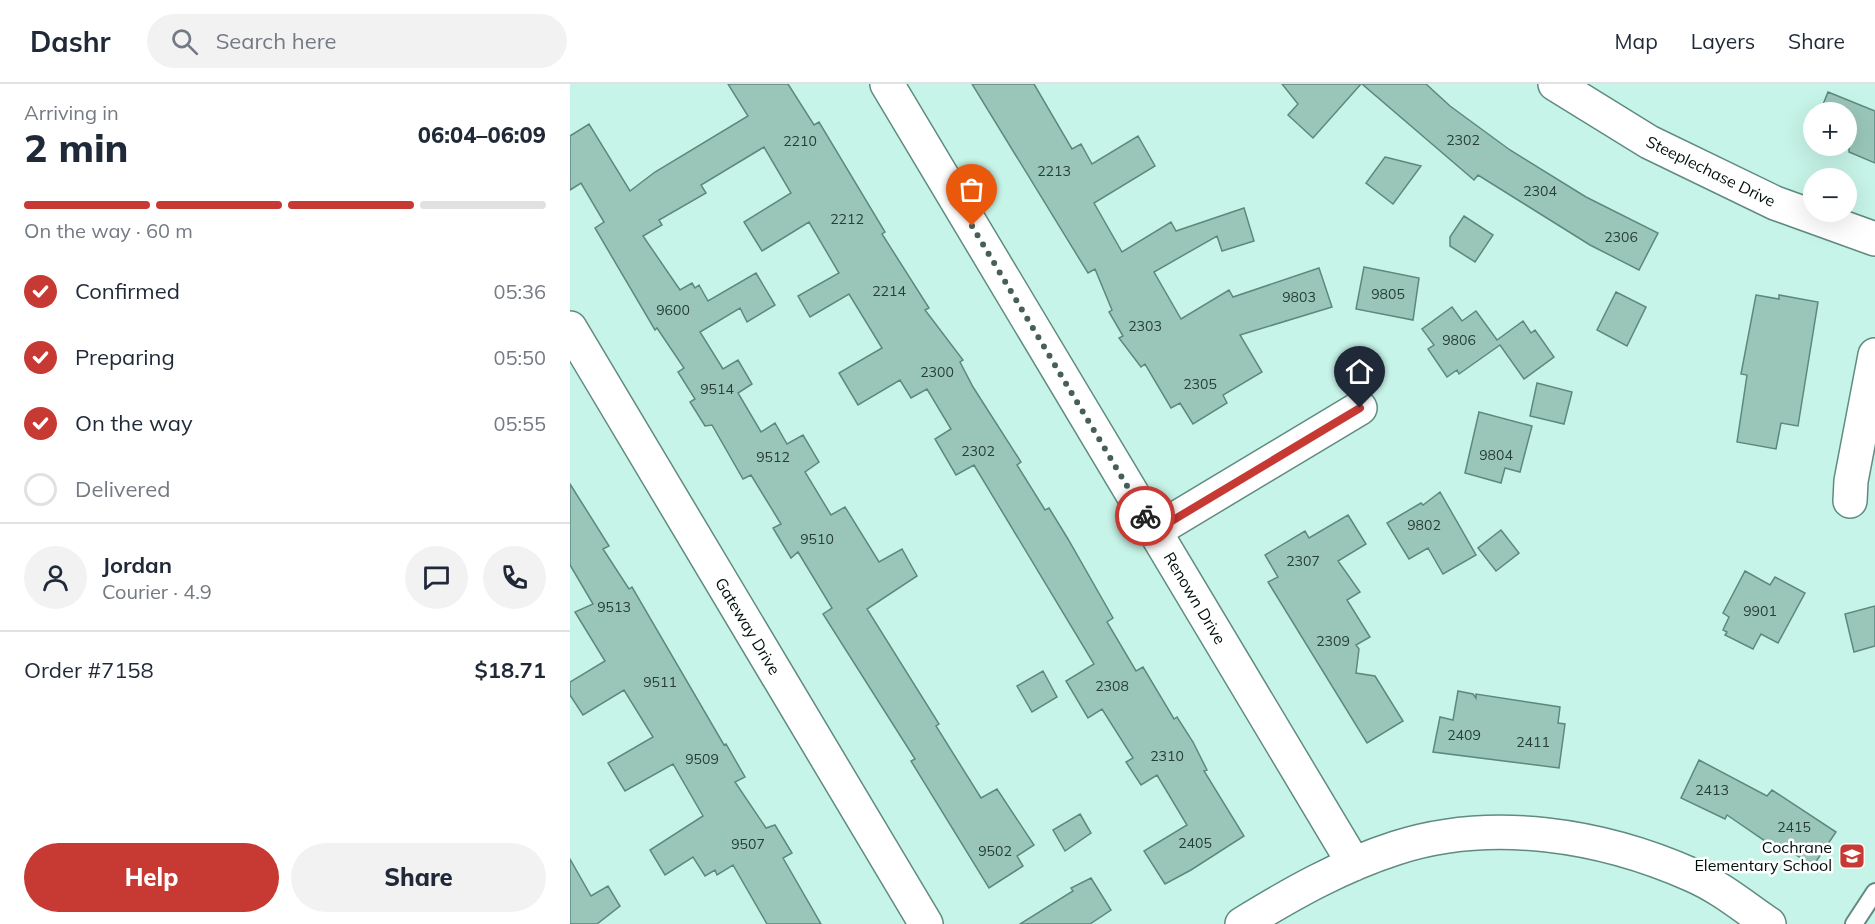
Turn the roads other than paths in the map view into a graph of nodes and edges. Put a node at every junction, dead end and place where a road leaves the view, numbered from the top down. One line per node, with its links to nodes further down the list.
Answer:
1 (887, 84): 8 (street, Renown Drive)
2 (1555, 84): 3 (street, Steeplechase Drive)
3 (1875, 239)
4 (570, 328): 11 (street, Gateway Drive)
5 (1875, 355): 7 (street)
6 (1360, 408): 8 (street)
7 (1850, 501)
8 (1155, 531): 9 (street, Renown Drive)
9 (1354, 864): 12 (street); 13 (street)
10 (1875, 891): 14 (lane)
11 (926, 924)
12 (1242, 924)
13 (1768, 924)
14 (1854, 924)

